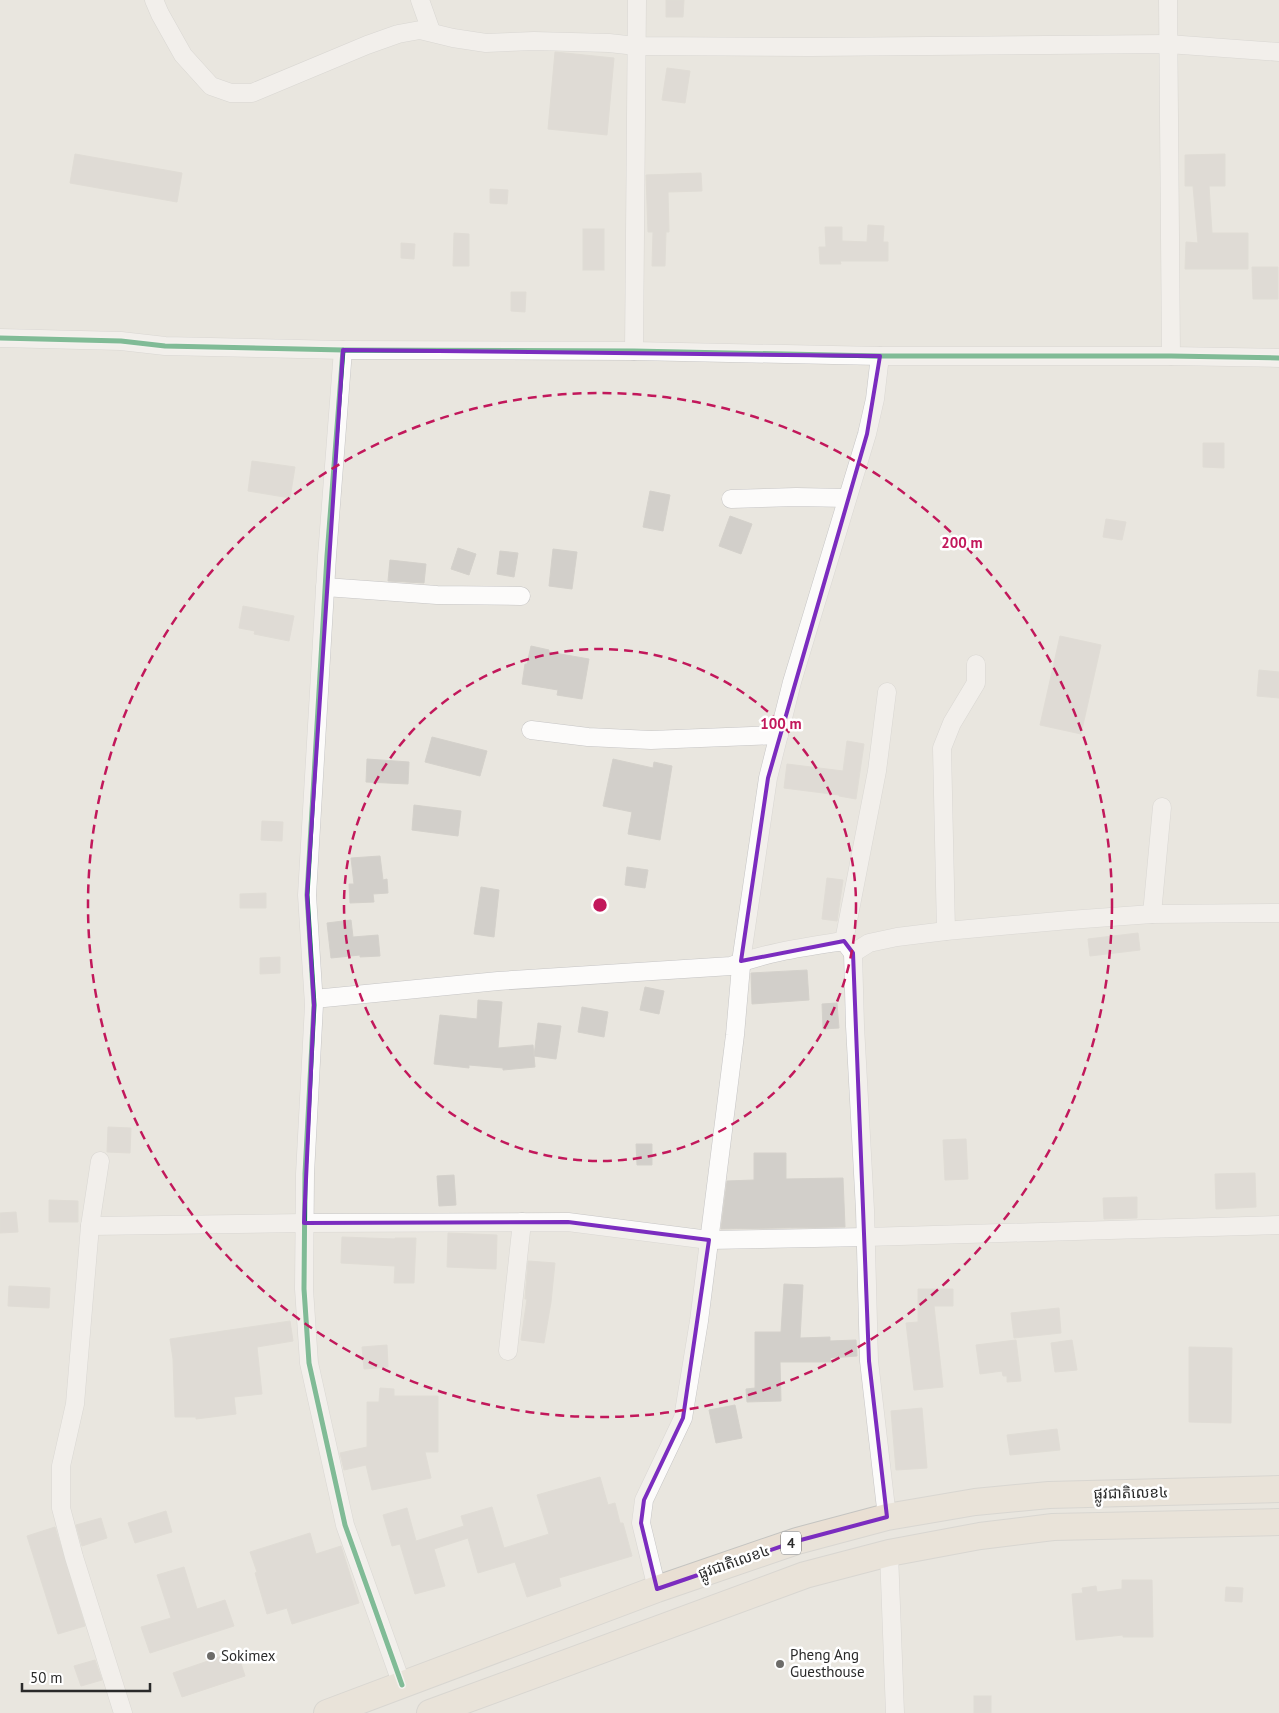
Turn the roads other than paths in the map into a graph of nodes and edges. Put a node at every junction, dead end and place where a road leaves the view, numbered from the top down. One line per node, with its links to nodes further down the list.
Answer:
1 (154, 0): 5 (street)
2 (420, 0): 5 (street)
3 (637, 0): 7 (street)
4 (1168, 0): 6 (street)
5 (431, 31): 7 (street)
6 (1168, 44): 7 (street); 8 (street); 13 (street)
7 (636, 46): 11 (street)
8 (1279, 52)
9 (0, 338): 10 (street)
10 (342, 350): 11 (street); 17 (street)
11 (634, 351): 12 (street)
12 (880, 356): 13 (street); 15 (street)
13 (1171, 356): 14 (street)
14 (1279, 358)
15 (846, 498): 16 (street); 22 (street)
16 (731, 499)
17 (325, 588): 18 (street); 29 (street)
18 (521, 596)
19 (976, 664): 26 (street)
20 (887, 692): 27 (street)
21 (531, 730): 22 (street)
22 (778, 735): 28 (street)
23 (1162, 807): 25 (street)
24 (1279, 913): 25 (street)
25 (1152, 914): 26 (street)
26 (946, 931): 27 (street)
27 (849, 947): 28 (street); 35 (street)
28 (741, 962): 29 (street); 36 (street)
29 (314, 999): 32 (street)
30 (100, 1160): 34 (street)
31 (522, 1222): 32 (street); 36 (street); 37 (street)
32 (304, 1223): 34 (street); 43 (street)
33 (1279, 1225): 35 (street)
34 (90, 1226): 44 (street)
35 (866, 1237): 36 (street); 39 (street)
36 (709, 1240): 42 (street)
37 (508, 1351)
38 (1279, 1489): 39 (highway, ផ្លូវជាតិលេខ៤ / 4)
39 (887, 1517): 42 (highway, ផ្លូវជាតិលេខ៤ / 4)
40 (1279, 1522): 41 (highway, 4)
41 (889, 1553): 46 (highway, 4); 47 (street)
42 (657, 1589): 43 (highway, ផ្លូវជាតិលេខ៤ / 4)
43 (402, 1685): 45 (highway, ផ្លូវជាតិលេខ៤ / 4)
44 (123, 1713)
45 (328, 1713)
46 (430, 1713)
47 (894, 1713)

